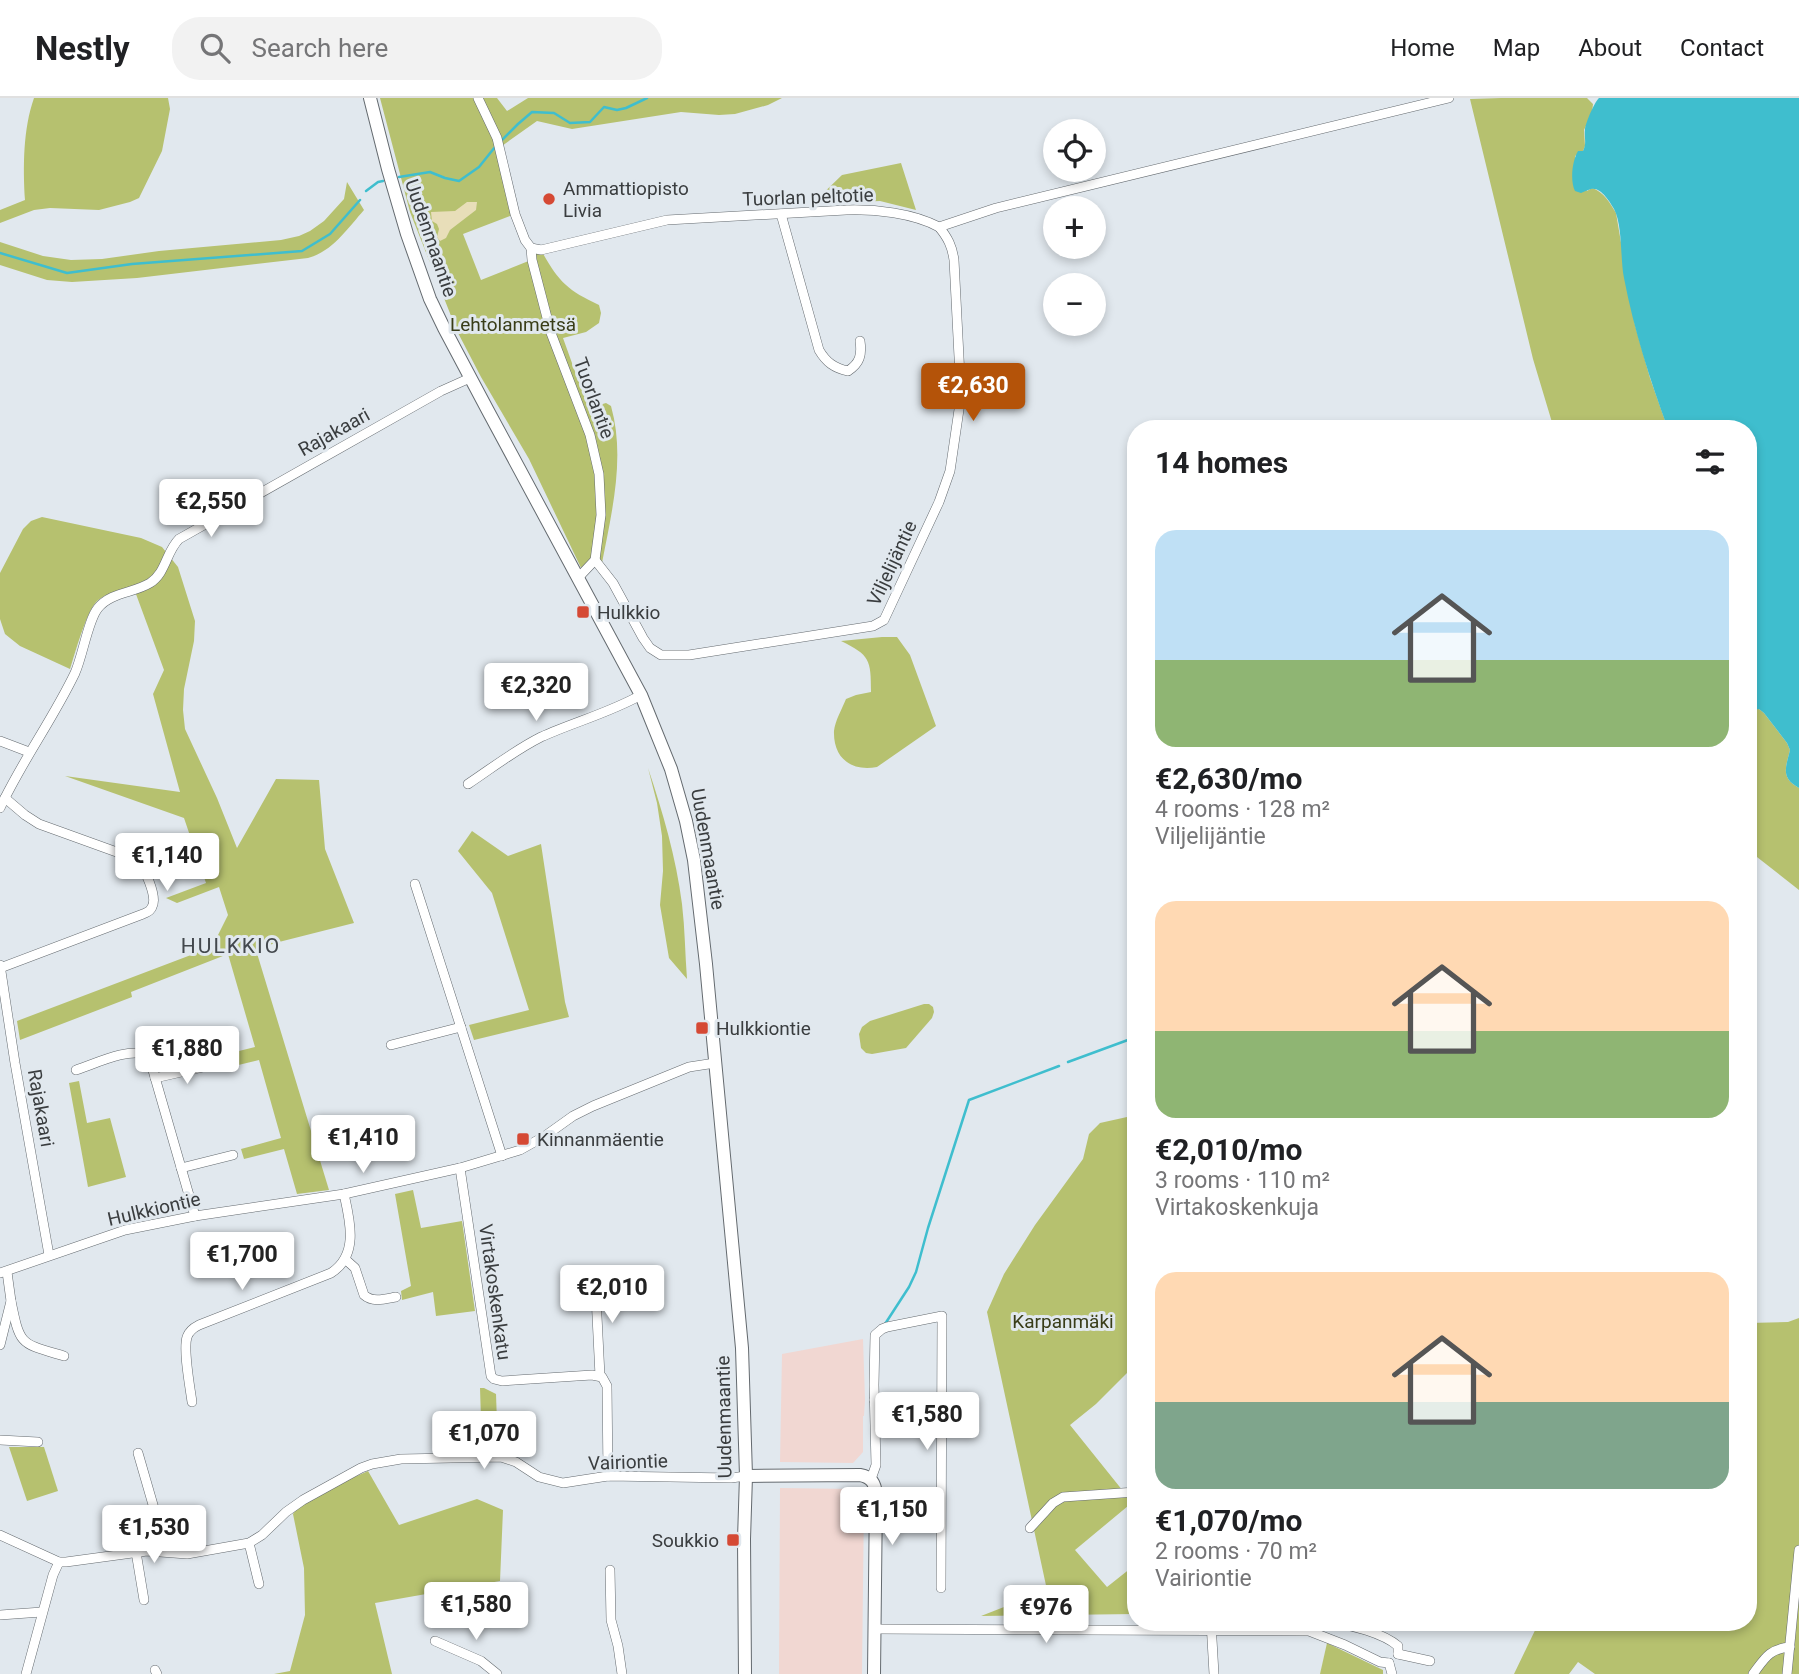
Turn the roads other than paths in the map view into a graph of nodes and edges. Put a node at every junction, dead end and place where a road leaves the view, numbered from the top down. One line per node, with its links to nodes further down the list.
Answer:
1 (370, 98): 8 (main road, Uudenmaantie)
2 (1449, 98): 5 (street)
3 (481, 99): 6 (street, Tuorlantie)
4 (781, 214): 5 (street, Tuorlan peltotie); 6 (street, Tuorlan peltotie); 7 (street)
5 (939, 227): 9 (street, Viljelijäntie)
6 (531, 248): 9 (street, Tuorlantie)
7 (860, 341)
8 (470, 378): 10 (main road, Uudenmaantie); 13 (street, Rajakaari)
9 (596, 560): 10 (street)
10 (578, 578): 11 (main road, Uudenmaantie)
11 (641, 695): 14 (street); 21 (main road, Uudenmaantie)
12 (0, 741): 13 (street)
13 (29, 752): 15 (street, Rajakaari)
14 (468, 784)
15 (5, 798): 16 (street, Rajakaari); 18 (street)
16 (0, 808)
17 (415, 884): 19 (street)
18 (0, 967): 31 (street, Rajakaari)
19 (461, 1027): 20 (street); 26 (street)
20 (391, 1045)
21 (715, 1063): 26 (street, Hulkkiontie); 47 (main road, Uudenmaantie)
22 (212, 1065): 24 (street)
23 (76, 1070): 24 (street)
24 (155, 1078): 27 (street)
25 (233, 1156): 27 (street)
26 (502, 1156): 28 (street, Hulkkiontie)
27 (181, 1168): 30 (street)
28 (460, 1168): 29 (street, Hulkkiontie); 39 (street, Virtakoskenkatu)
29 (344, 1194): 30 (street, Hulkkiontie); 32 (street)
30 (195, 1216): 31 (street, Hulkkiontie)
31 (49, 1255): 33 (street, Hulkkiontie)
32 (345, 1259): 35 (street); 42 (street)
33 (4, 1273): 36 (street)
34 (594, 1276): 39 (street)
35 (396, 1297)
36 (11, 1301): 37 (street); 38 (street)
37 (0, 1345)
38 (64, 1356)
39 (600, 1376): 46 (street)
40 (942, 1399): 41 (street); 41 (street); 59 (street)
41 (874, 1400): 48 (street)
42 (192, 1402)
43 (0, 1440): 44 (street)
44 (38, 1442)
45 (138, 1453): 53 (street)
46 (608, 1476): 47 (street, Vairiontie); 52 (street, Vairiontie)
47 (746, 1476): 48 (main road); 76 (main road, Uudenmaantie)
48 (871, 1479): 64 (main road)
49 (1127, 1493): 50 (street)
50 (1030, 1528)
51 (0, 1535): 56 (street)
52 (249, 1544): 53 (street); 58 (street)
53 (158, 1550): 55 (street)
54 (1799, 1550): 69 (street)
55 (136, 1552): 56 (street); 60 (street)
56 (59, 1562): 61 (street)
57 (610, 1570): 75 (street)
58 (259, 1584)
59 (941, 1588)
60 (144, 1600)
61 (42, 1612): 62 (street); 73 (street)
62 (0, 1615)
63 (1127, 1628): 64 (street)
64 (875, 1629): 77 (main road)
65 (1211, 1631): 78 (street)
66 (1309, 1631): 72 (street)
67 (1365, 1631): 70 (street)
68 (435, 1642): 74 (street)
69 (1790, 1647): 80 (street); 81 (street)
70 (1398, 1654): 71 (street); 72 (street)
71 (1430, 1661)
72 (1389, 1663): 79 (street)
73 (26, 1674)
74 (498, 1674)
75 (622, 1674)
76 (745, 1674)
77 (874, 1674)
78 (1214, 1674)
79 (1392, 1674)
80 (1753, 1674)
81 (1787, 1674)

